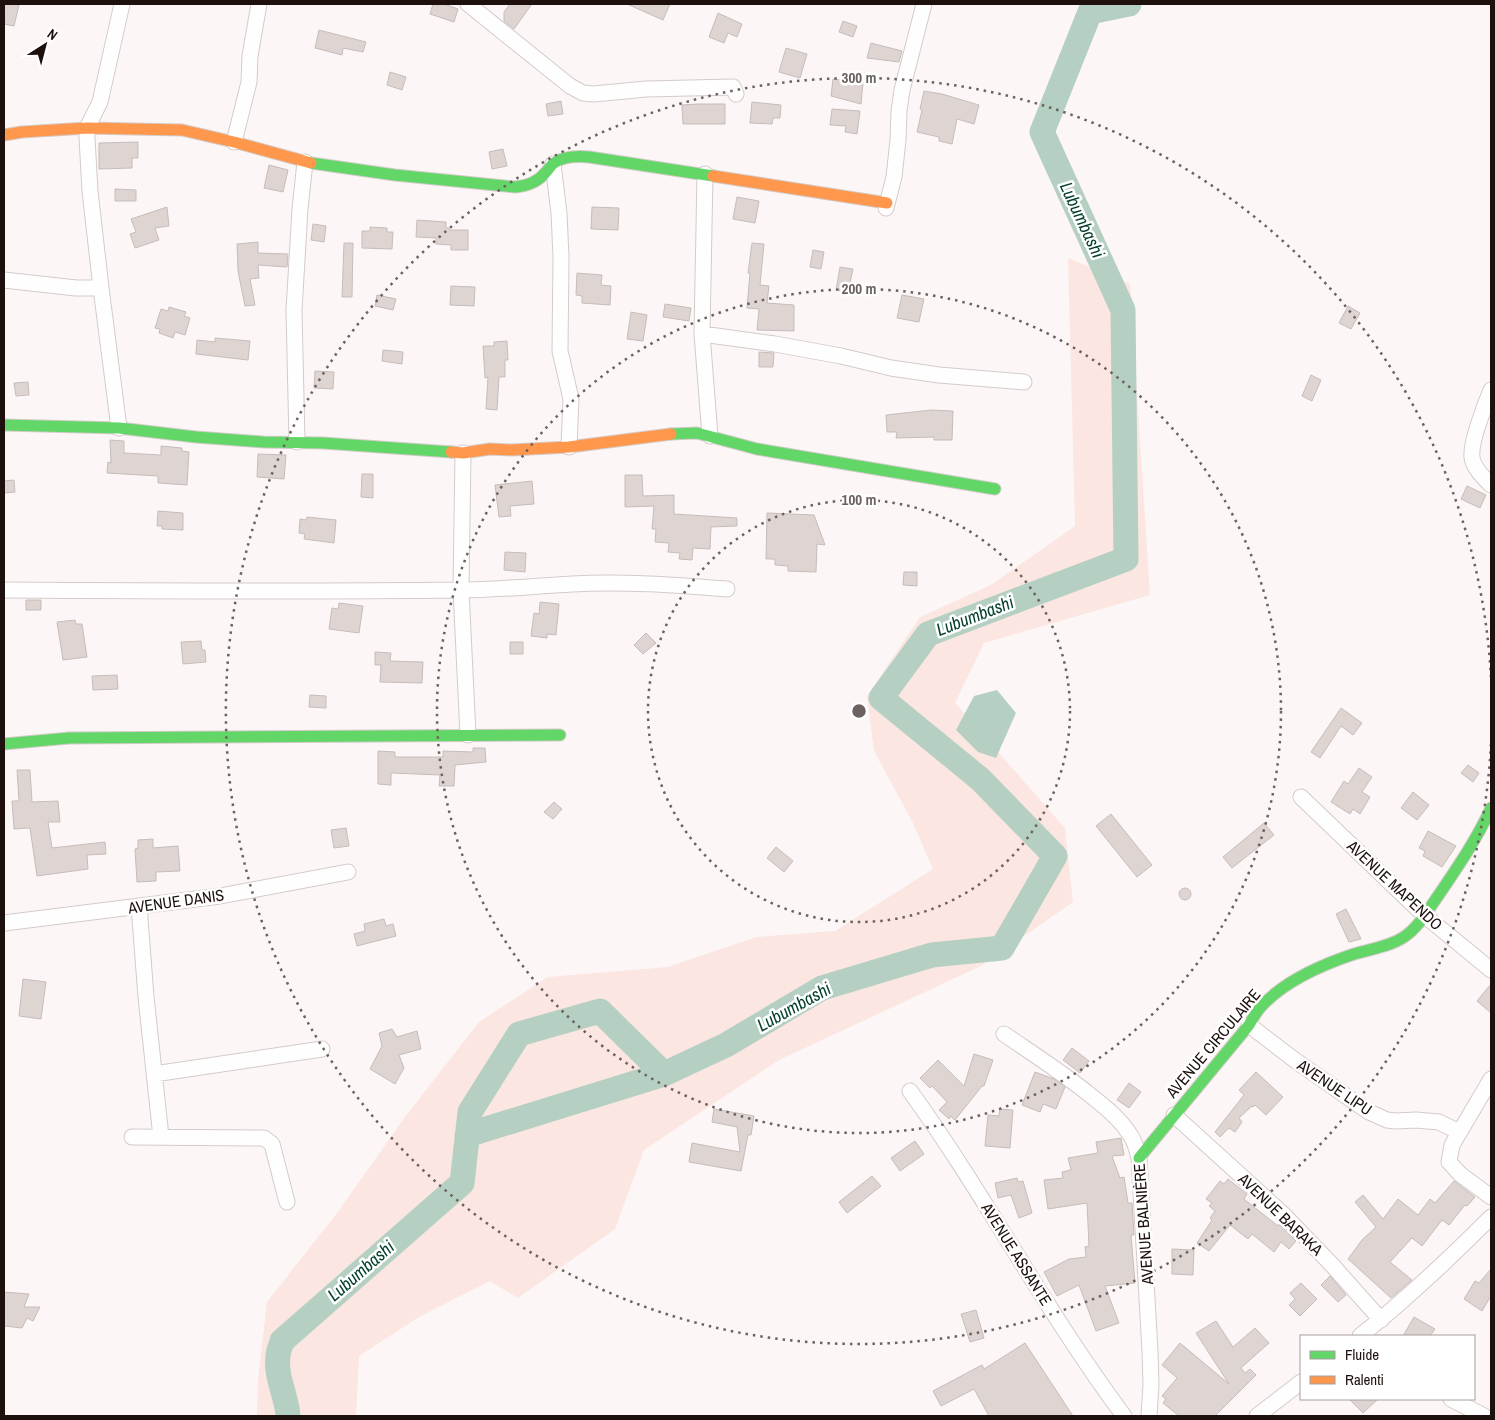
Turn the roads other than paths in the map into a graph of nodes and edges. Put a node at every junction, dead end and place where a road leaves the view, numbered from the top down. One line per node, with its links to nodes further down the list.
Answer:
1 (122, 4): 6 (street)
2 (259, 4): 8 (street)
3 (468, 4): 5 (street)
4 (924, 4): 12 (street)
5 (736, 94)
6 (87, 128): 7 (street); 8 (street); 14 (street)
7 (4, 135)
8 (234, 142): 9 (street)
9 (304, 162): 10 (street); 21 (street)
10 (553, 164): 11 (street); 22 (street)
11 (705, 174): 12 (street); 15 (street)
12 (886, 205)
13 (4, 280): 14 (street)
14 (101, 288): 19 (street)
15 (702, 334): 16 (street); 20 (street)
16 (1024, 382)
17 (1491, 390): 24 (street)
18 (4, 425): 19 (street)
19 (119, 428): 21 (street)
20 (710, 436): 22 (street); 25 (street)
21 (297, 442): 23 (street)
22 (569, 447): 23 (street)
23 (463, 453): 28 (street)
24 (1491, 486)
25 (995, 489)
26 (727, 589): 28 (street)
27 (4, 590): 28 (street)
28 (461, 590): 30 (street)
29 (560, 734): 30 (street)
30 (468, 735): 31 (street)
31 (4, 744)
32 (1301, 797): 36 (street, AVENUE MAPENDO)
33 (1491, 808): 36 (street, AVENUE CIRCULAIRE)
34 (348, 872): 35 (street, AVENUE DANIS)
35 (139, 906): 37 (street, AVENUE DANIS); 42 (street)
36 (1424, 915): 38 (street, AVENUE MAPENDO); 39 (street, AVENUE CIRCULAIRE)
37 (4, 923)
38 (1491, 970)
39 (1249, 1025): 45 (street, AVENUE CIRCULAIRE); 46 (street, AVENUE LIPU)
40 (1004, 1034): 49 (street, AVENUE BALNIÈRE)
41 (322, 1048): 42 (street)
42 (154, 1074): 48 (street)
43 (1491, 1079): 46 (street)
44 (910, 1091): 57 (street, AVENUE ASSANTE)
45 (1174, 1115): 49 (street, AVENUE CIRCULAIRE); 53 (street, AVENUE BARAKA)
46 (1459, 1132): 50 (street)
47 (132, 1137): 48 (street)
48 (161, 1137): 51 (street)
49 (1139, 1158): 58 (street, AVENUE BALNIÈRE)
50 (1491, 1197)
51 (287, 1202)
52 (1491, 1217): 53 (street)
53 (1381, 1320): 54 (street)
54 (1361, 1335)
55 (1300, 1383): 59 (street)
56 (1453, 1400): 60 (street)
57 (1124, 1416)
58 (1149, 1416)
59 (1257, 1416)
60 (1484, 1416)

